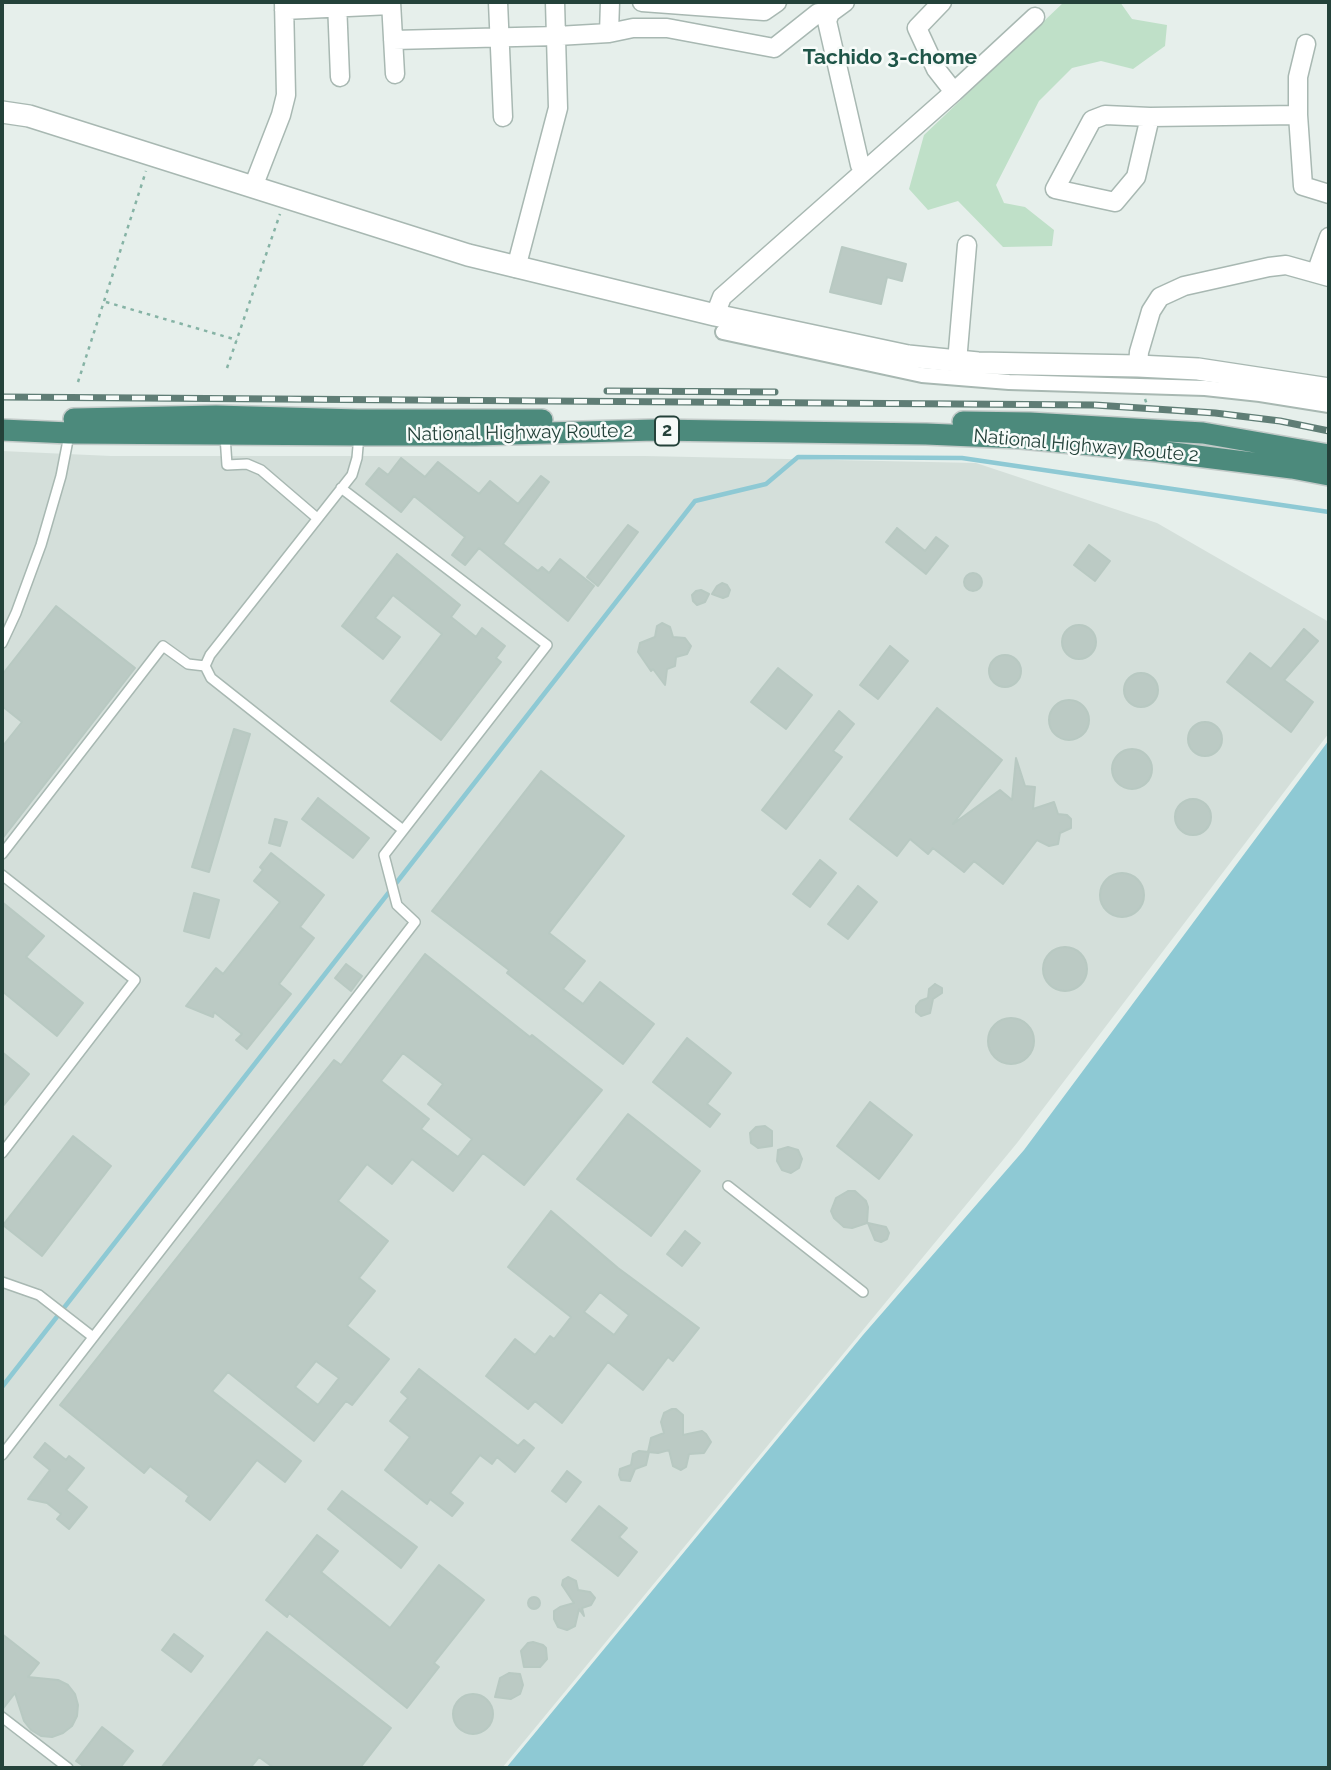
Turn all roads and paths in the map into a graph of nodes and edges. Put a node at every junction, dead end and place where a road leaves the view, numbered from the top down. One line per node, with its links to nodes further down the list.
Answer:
1 (498, 2): 15 (street)
2 (555, 2): 14 (street)
3 (610, 2): 13 (street)
4 (642, 2): 5 (street)
5 (777, 2)
6 (845, 2): 11 (street)
7 (942, 2): 20 (street)
8 (391, 4): 9 (street); 16 (street)
9 (337, 5): 10 (street); 19 (street)
10 (284, 6): 27 (street)
11 (830, 13): 13 (street); 26 (street)
12 (1035, 17): 20 (street)
13 (609, 33): 14 (street)
14 (557, 36): 15 (street); 32 (street)
15 (499, 38): 16 (street); 23 (street)
16 (393, 40): 18 (street)
17 (1306, 44): 22 (street)
18 (395, 74)
19 (340, 78)
20 (954, 92): 26 (street)
21 (2, 112): 25 (street)
22 (1298, 115): 24 (street); 28 (street)
23 (503, 117)
24 (1150, 117): 24 (street)
25 (151, 154): 27 (street); 34 (path)
26 (863, 171): 35 (street)
27 (253, 187): 29 (street)
28 (1329, 194)
29 (286, 198): 32 (street); 36 (path)
30 (1329, 237): 33 (street)
31 (967, 245): 37 (street)
32 (516, 268): 35 (street)
33 (1323, 275): 38 (street)
34 (104, 302): 36 (path); 40 (path)
35 (719, 323): 37 (street); 42 (street)
36 (237, 340): 39 (path)
37 (957, 362): 38 (street)
38 (1138, 366): 41 (street)
39 (227, 368)
40 (78, 382)
41 (1329, 389)
42 (1329, 405)
43 (2, 418): 44 (highway, National Highway Route 2 / 2)
44 (359, 427): 47 (highway, National Highway Route 2 / 2); 48 (highway, National Highway Route 2 / 2); 49 (highway, National Highway Route 2 / 2); 50 (lane)
45 (2, 430): 46 (highway, National Highway Route 2 / 2)
46 (69, 433): 47 (highway, National Highway Route 2 / 2); 52 (lane)
47 (224, 434): 51 (lane)
48 (1329, 455)
49 (1329, 475)
50 (341, 488): 51 (lane); 54 (lane)
51 (317, 518): 53 (lane)
52 (2, 643)
53 (205, 666): 54 (lane); 55 (lane)
54 (403, 830): 61 (lane)
55 (2, 854)
56 (2, 875): 57 (lane)
57 (2, 1153)
58 (728, 1186): 60 (lane)
59 (2, 1282): 61 (lane)
60 (863, 1292)
61 (93, 1337): 62 (lane)
62 (2, 1455)
63 (2, 1717): 64 (lane)
64 (68, 1768)

